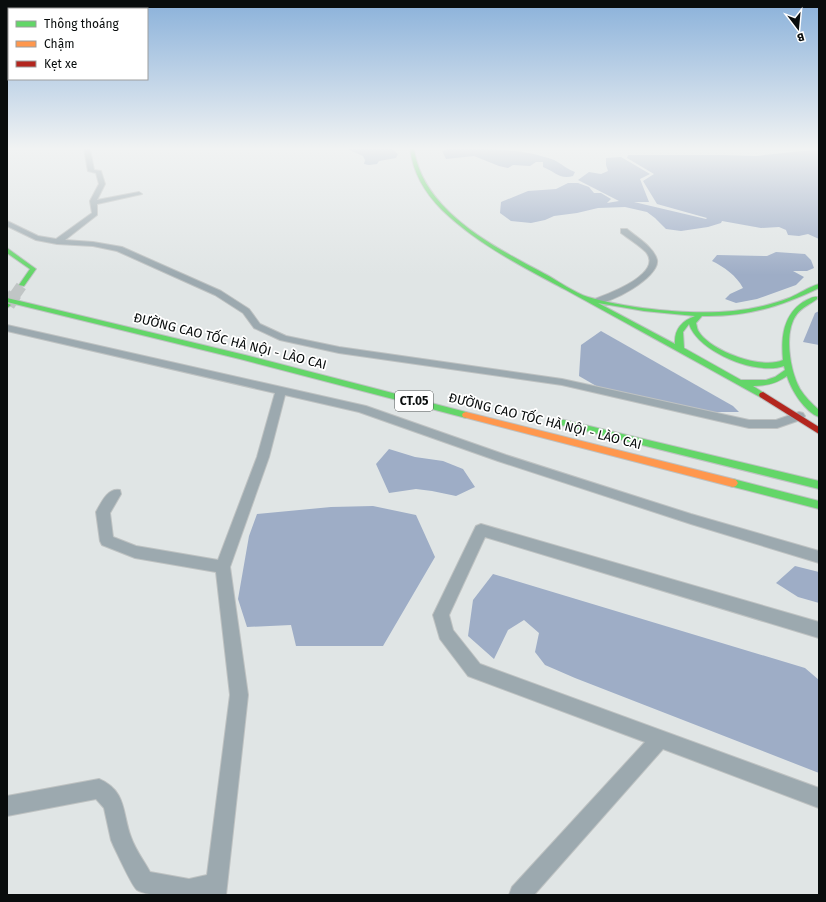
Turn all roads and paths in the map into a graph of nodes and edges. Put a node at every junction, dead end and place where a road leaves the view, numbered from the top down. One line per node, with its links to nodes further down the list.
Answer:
1 (99, 191): 4 (street)
2 (429, 191): 12 (main road)
3 (139, 194): 4 (street)
4 (93, 203): 7 (street)
5 (7, 223): 7 (street)
6 (624, 231): 14 (street)
7 (56, 242): 24 (street)
8 (7, 250): 10 (main road)
9 (819, 286): 15 (main road)
10 (20, 290)
11 (819, 296): 19 (main road)
12 (585, 298): 14 (main road); 18 (main road)
13 (7, 300): 30 (main road, ĐƯỜNG CAO TỐC HÀ NỘI - LÀO CAI / CT.05)
14 (598, 301): 15 (main road)
15 (710, 315): 16 (main road)
16 (697, 318): 18 (main road); 19 (main road)
17 (7, 328): 22 (street)
18 (680, 349): 21 (main road)
19 (788, 360): 20 (main road)
20 (789, 370): 21 (main road); 23 (main road)
21 (740, 382): 24 (main road)
22 (281, 390): 31 (street); 32 (street)
23 (819, 414)
24 (799, 416): 26 (main road); 27 (main road)
25 (548, 420): 28 (main road, ĐƯỜNG CAO TỐC HÀ NỘI - LÀO CAI)
26 (819, 422)
27 (819, 431)
28 (815, 484)
29 (115, 494): 32 (street)
30 (819, 505)
31 (819, 557)
32 (223, 567): 37 (street)
33 (819, 630): 34 (street)
34 (660, 739): 35 (street); 38 (street)
35 (819, 798)
36 (7, 806): 37 (street)
37 (216, 889)
38 (520, 895)

